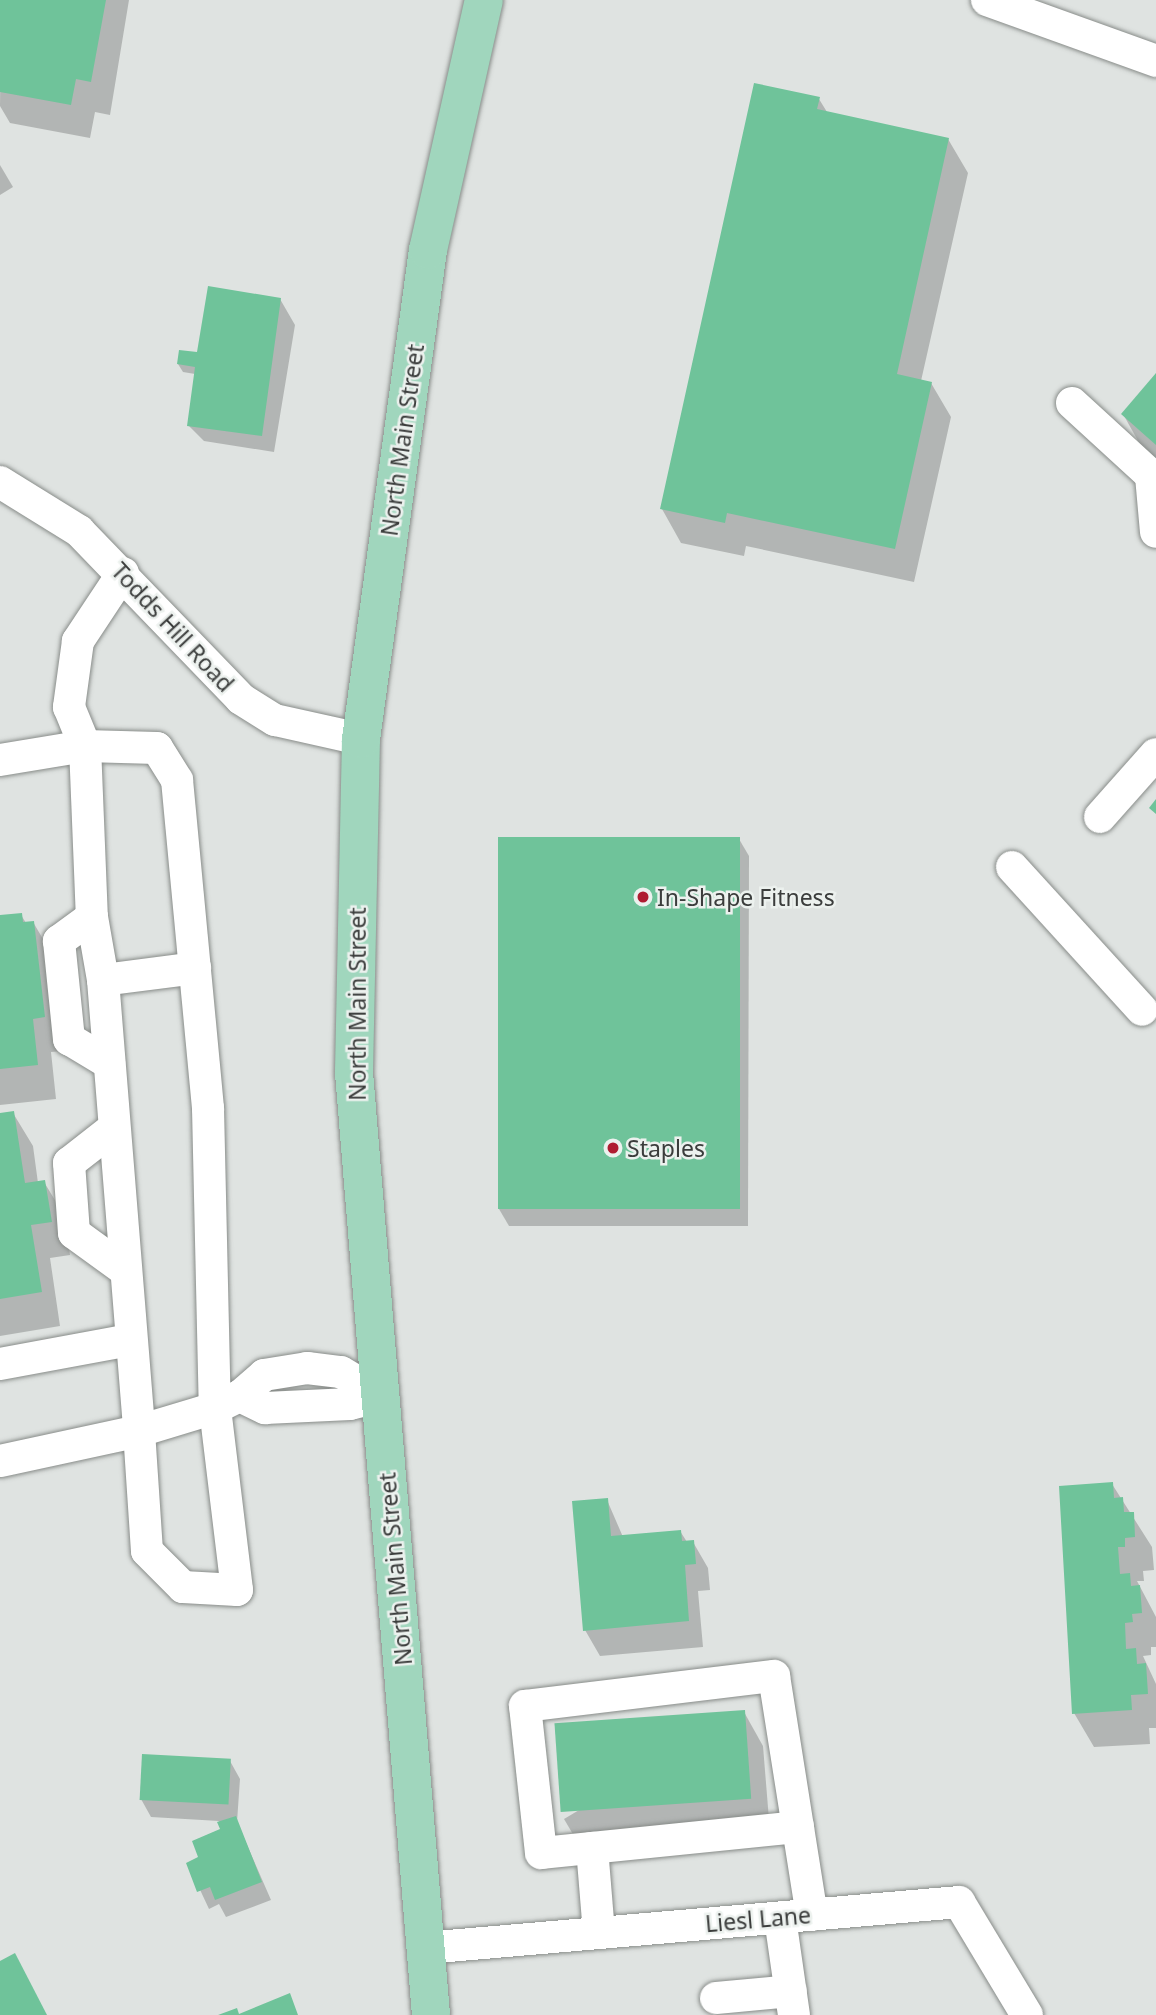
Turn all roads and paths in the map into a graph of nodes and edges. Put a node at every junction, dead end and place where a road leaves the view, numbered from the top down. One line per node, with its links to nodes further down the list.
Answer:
1 (484, 0): 9 (main road, North Main Street)
2 (987, 0): 3 (street)
3 (1156, 61)
4 (1072, 403): 5 (street)
5 (1154, 478): 7 (street)
6 (0, 482): 8 (street, Todds Hill Road)
7 (1156, 532)
8 (122, 573): 9 (street, Todds Hill Road); 10 (street)
9 (361, 739): 24 (main road, North Main Street)
10 (85, 746): 12 (street); 15 (street); 16 (street)
11 (1156, 754): 13 (street)
12 (0, 760)
13 (1100, 817)
14 (1012, 867): 18 (street)
15 (92, 917): 17 (street); 19 (street)
16 (195, 968): 17 (street); 25 (street)
17 (103, 980): 19 (street)
18 (1142, 1010)
19 (109, 1063): 20 (street)
20 (114, 1128): 21 (street); 21 (street)
21 (125, 1270): 22 (street)
22 (130, 1340): 23 (street); 26 (street)
23 (0, 1364)
24 (381, 1396): 25 (street); 33 (main road, North Main Street)
25 (228, 1402): 26 (street); 26 (street)
26 (139, 1431): 27 (street)
27 (0, 1461)
28 (798, 1827): 29 (street); 29 (street); 30 (street)
29 (593, 1848): 32 (street)
30 (812, 1915): 31 (street, Liesl Lane); 37 (street, Liesl Lane)
31 (780, 1918): 32 (street, Liesl Lane); 35 (street)
32 (599, 1933): 33 (street, Liesl Lane)
33 (425, 1948): 36 (main road, North Main Street)
34 (716, 1998): 35 (street)
35 (792, 2003)
36 (431, 2015)
37 (1027, 2015)

